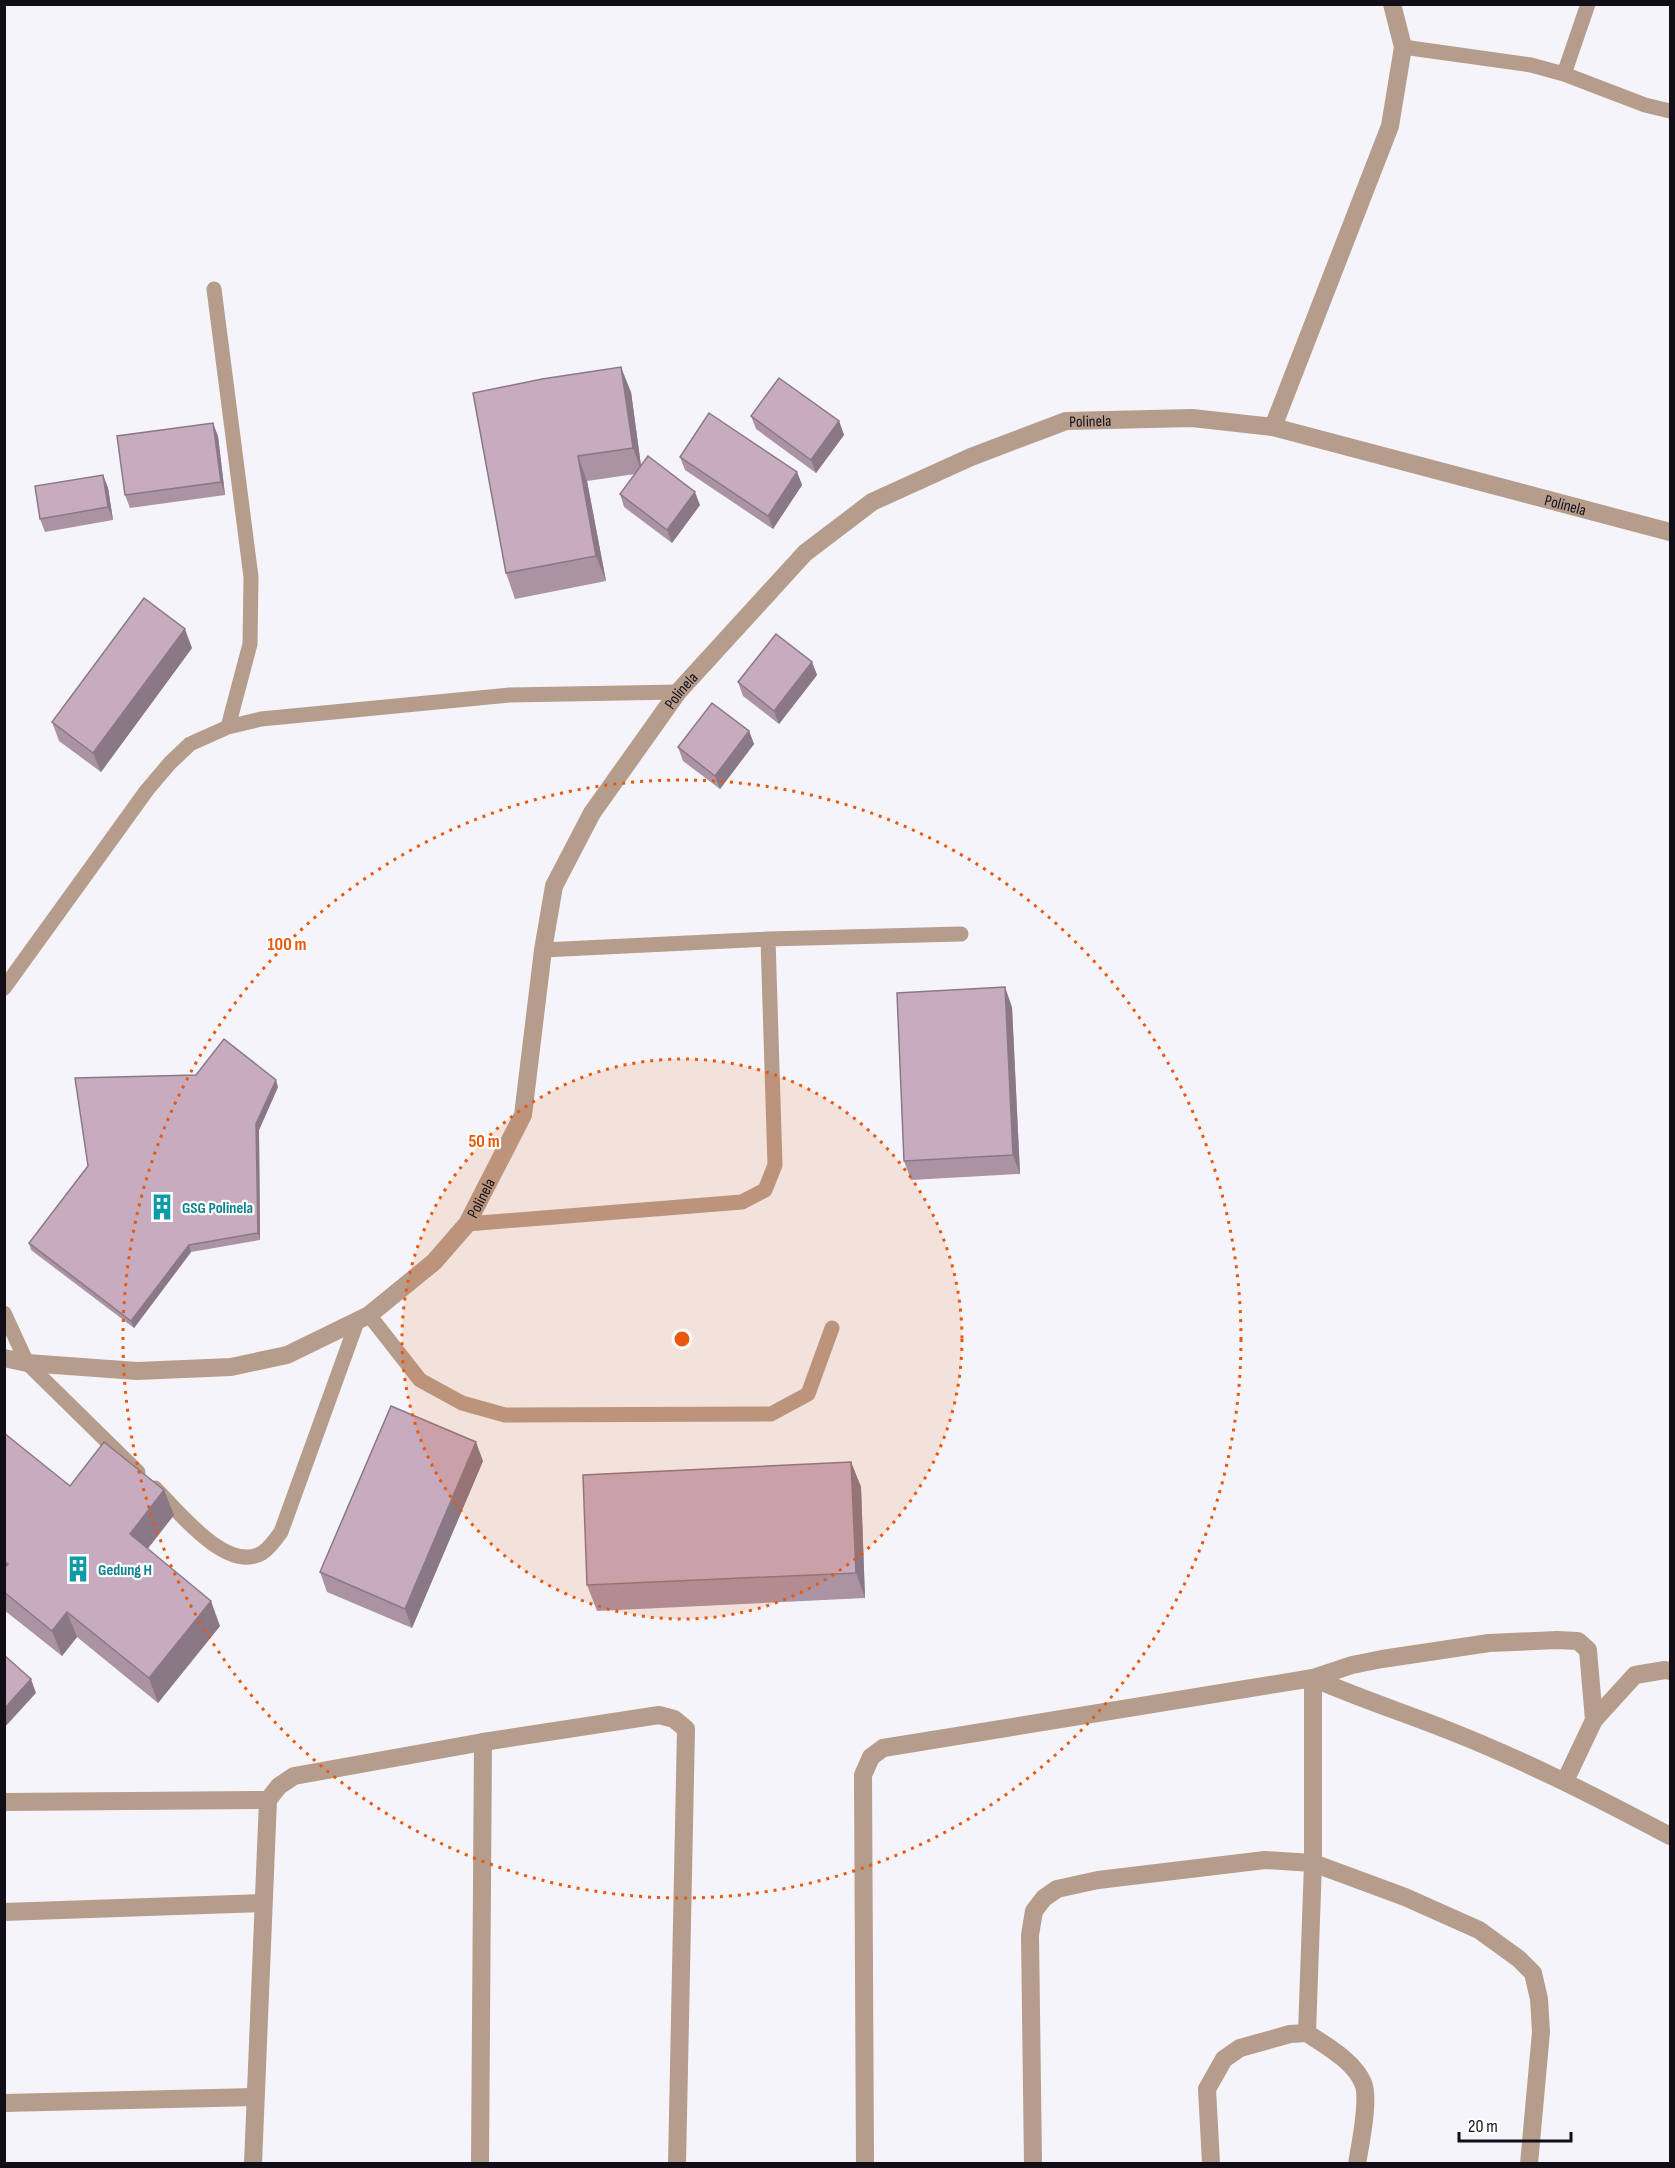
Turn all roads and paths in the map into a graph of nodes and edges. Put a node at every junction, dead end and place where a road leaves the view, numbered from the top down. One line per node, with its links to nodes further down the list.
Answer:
1 (1392, 4): 3 (street)
2 (1588, 4): 4 (lane)
3 (1404, 47): 4 (lane); 7 (street)
4 (1564, 74): 5 (lane)
5 (1671, 111)
6 (214, 289): 10 (lane)
7 (1273, 427): 8 (street, Polinela); 9 (street, Polinela)
8 (1671, 532)
9 (678, 692): 10 (lane); 13 (street, Polinela)
10 (228, 727): 14 (lane)
11 (961, 934): 12 (lane)
12 (768, 939): 13 (lane); 15 (lane)
13 (543, 950): 15 (street, Polinela)
14 (4, 988)
15 (467, 1224): 17 (street, Polinela)
16 (4, 1313): 20 (lane)
17 (363, 1318): 18 (lane); 20 (street, Polinela); 20 (lane)
18 (832, 1328)
19 (4, 1358): 20 (street, Polinela)
20 (27, 1363)
21 (1671, 1671): 23 (street)
22 (1313, 1678): 23 (street); 25 (street); 29 (street); 38 (street)
23 (1594, 1720): 25 (street)
24 (483, 1742): 26 (street); 36 (street); 37 (street)
25 (1565, 1781): 28 (street)
26 (268, 1800): 27 (street); 30 (street)
27 (4, 1802)
28 (1671, 1836)
29 (1313, 1863): 32 (street); 39 (street); 42 (street)
30 (263, 1903): 31 (street); 33 (street)
31 (4, 1912)
32 (1307, 2033): 40 (street); 41 (street)
33 (255, 2097): 34 (street); 35 (street)
34 (4, 2103)
35 (253, 2163)
36 (480, 2163)
37 (677, 2163)
38 (865, 2163)
39 (1033, 2163)
40 (1211, 2163)
41 (1357, 2163)
42 (1530, 2163)

